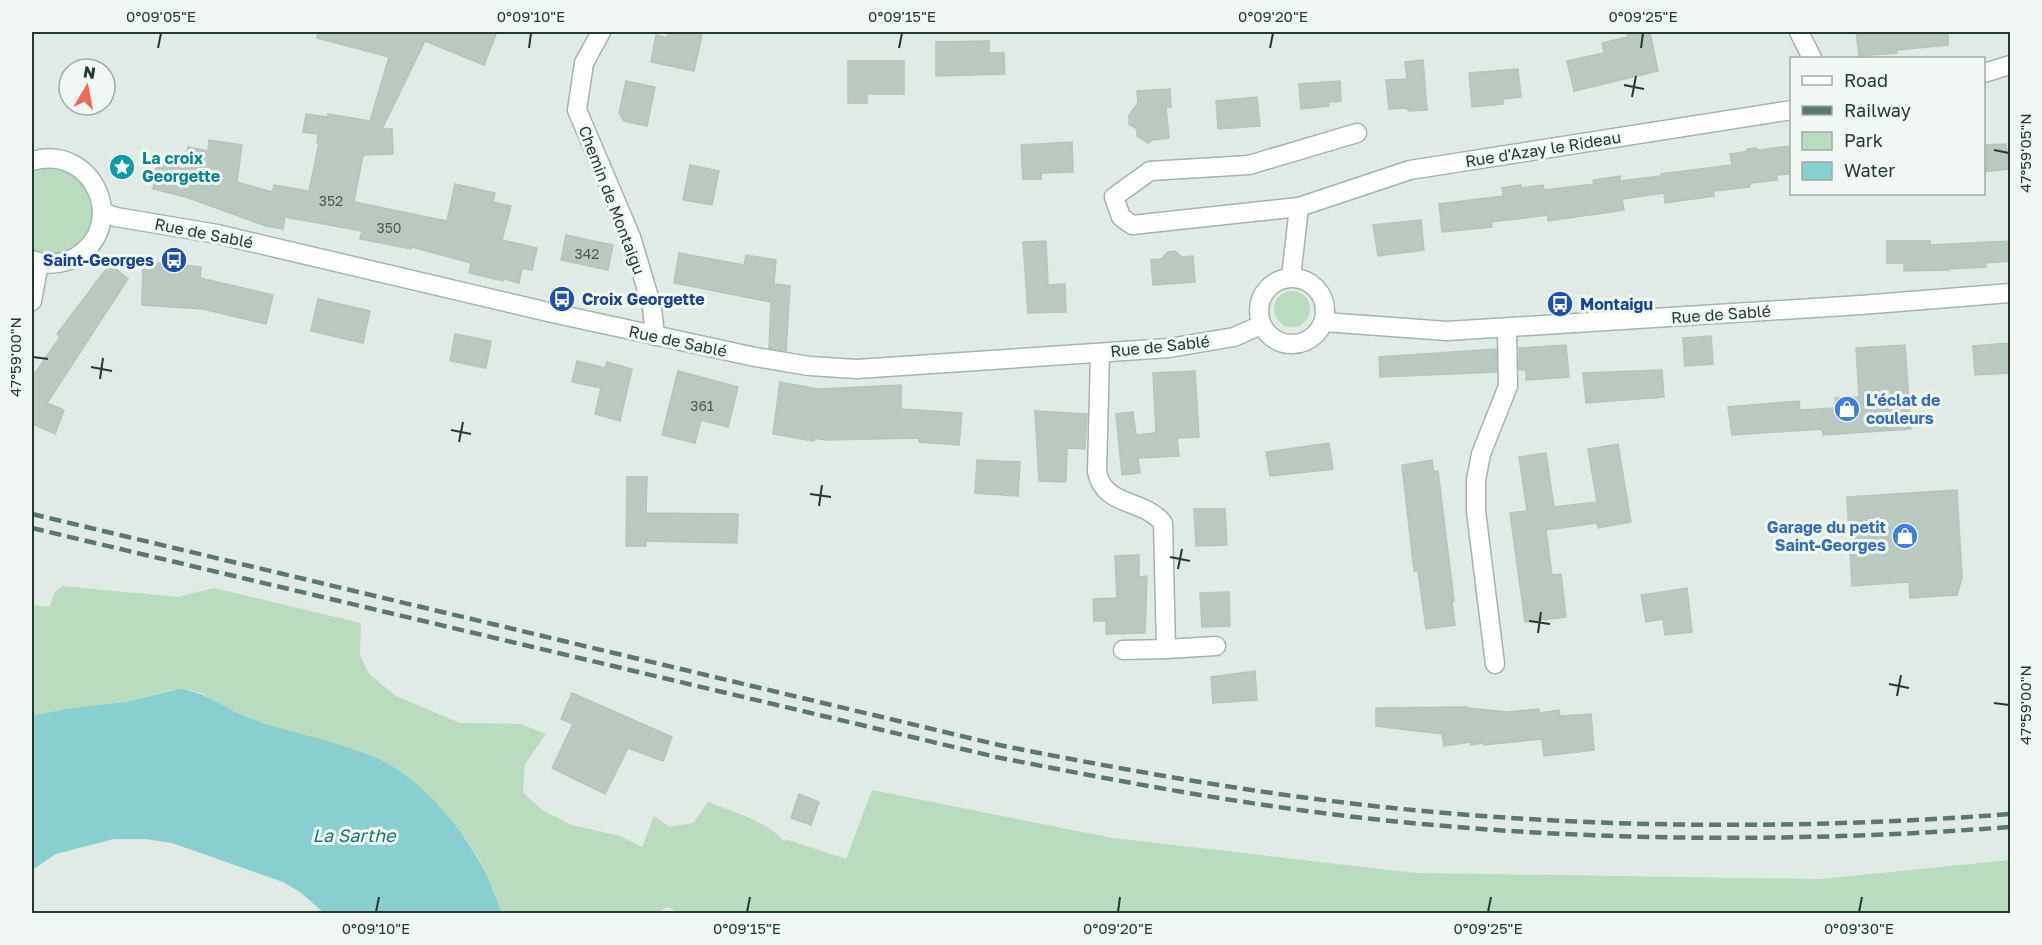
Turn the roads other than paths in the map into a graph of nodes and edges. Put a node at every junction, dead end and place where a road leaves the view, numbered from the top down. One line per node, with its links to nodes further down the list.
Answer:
1 (601, 32): 18 (main road, Chemin de Montaigu)
2 (1799, 32): 3 (main road)
3 (1812, 57)
4 (2010, 65): 5 (main road)
5 (1985, 72)
6 (1790, 110): 9 (main road, Rue d'Azay le Rideau)
7 (1357, 133): 9 (main road, Rue d'Azay le Rideau)
8 (32, 162): 10 (main road)
9 (1299, 207): 12 (main road)
10 (102, 212): 11 (main road); 18 (main road, Rue de Sablé)
11 (35, 262): 14 (main road)
12 (1291, 277): 15 (main road); 16 (main road)
13 (2010, 293): 17 (main road, Rue de Sablé)
14 (32, 300)
15 (1324, 322): 16 (main road); 17 (main road, Rue de Sablé)
16 (1261, 325): 19 (main road, Rue de Sablé)
17 (1507, 328): 23 (main road)
18 (655, 336): 19 (main road, Rue de Sablé)
19 (1100, 353): 21 (main road)
20 (1216, 646): 21 (main road)
21 (1166, 649): 22 (main road)
22 (1123, 650)
23 (1495, 664)

